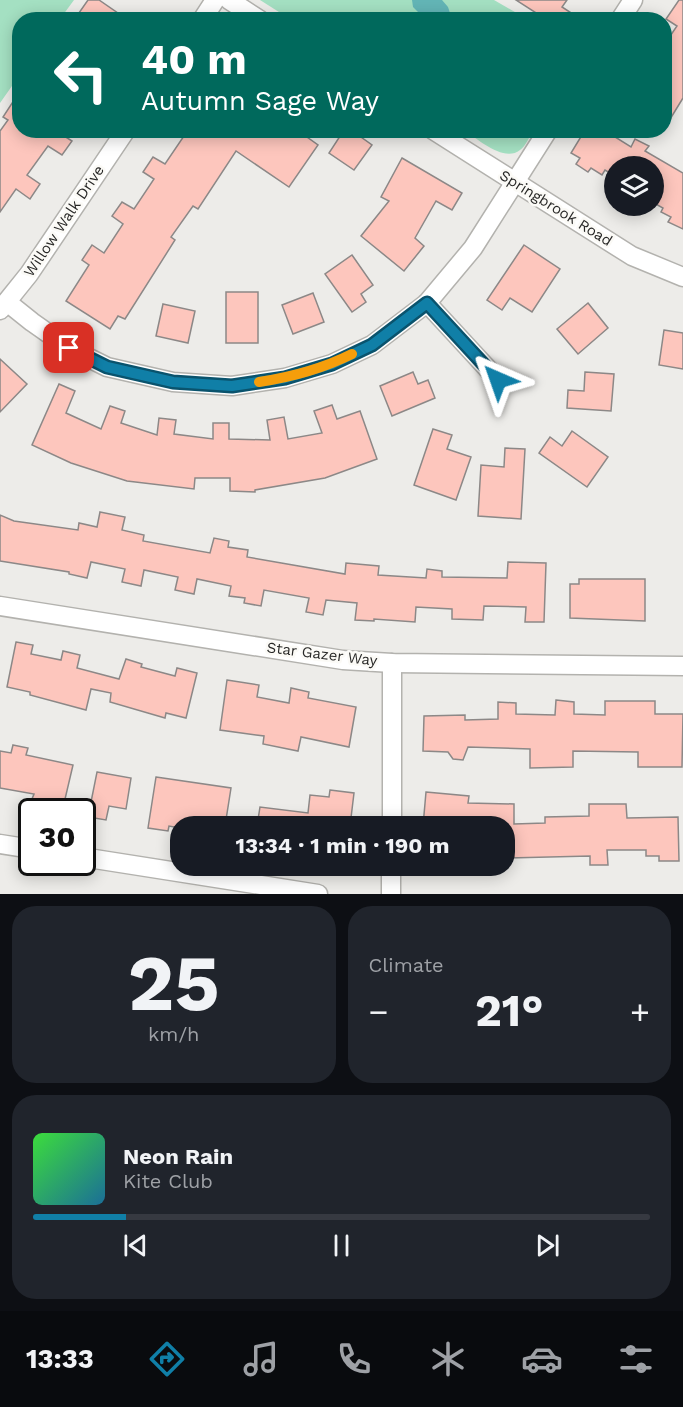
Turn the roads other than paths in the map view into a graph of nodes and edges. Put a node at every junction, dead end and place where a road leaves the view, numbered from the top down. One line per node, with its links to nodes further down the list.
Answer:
1 (229, 0): 2 (street)
2 (248, 12)
3 (120, 138): 9 (street, Willow Walk Drive)
4 (445, 138): 6 (street, Springbrook Road)
5 (543, 138): 6 (street)
6 (515, 183): 7 (street, Springbrook Road); 8 (street)
7 (683, 277)
8 (427, 303): 9 (street); 10 (street)
9 (4, 306)
10 (498, 380)
11 (0, 606): 12 (street, Star Gazer Way)
12 (392, 663): 13 (street, Star Gazer Way); 14 (street)
13 (683, 666)
14 (392, 816)
15 (0, 844): 16 (street)
16 (18, 847)
17 (96, 859): 19 (street)
18 (391, 876): 20 (street)
19 (318, 894)
20 (391, 894)

